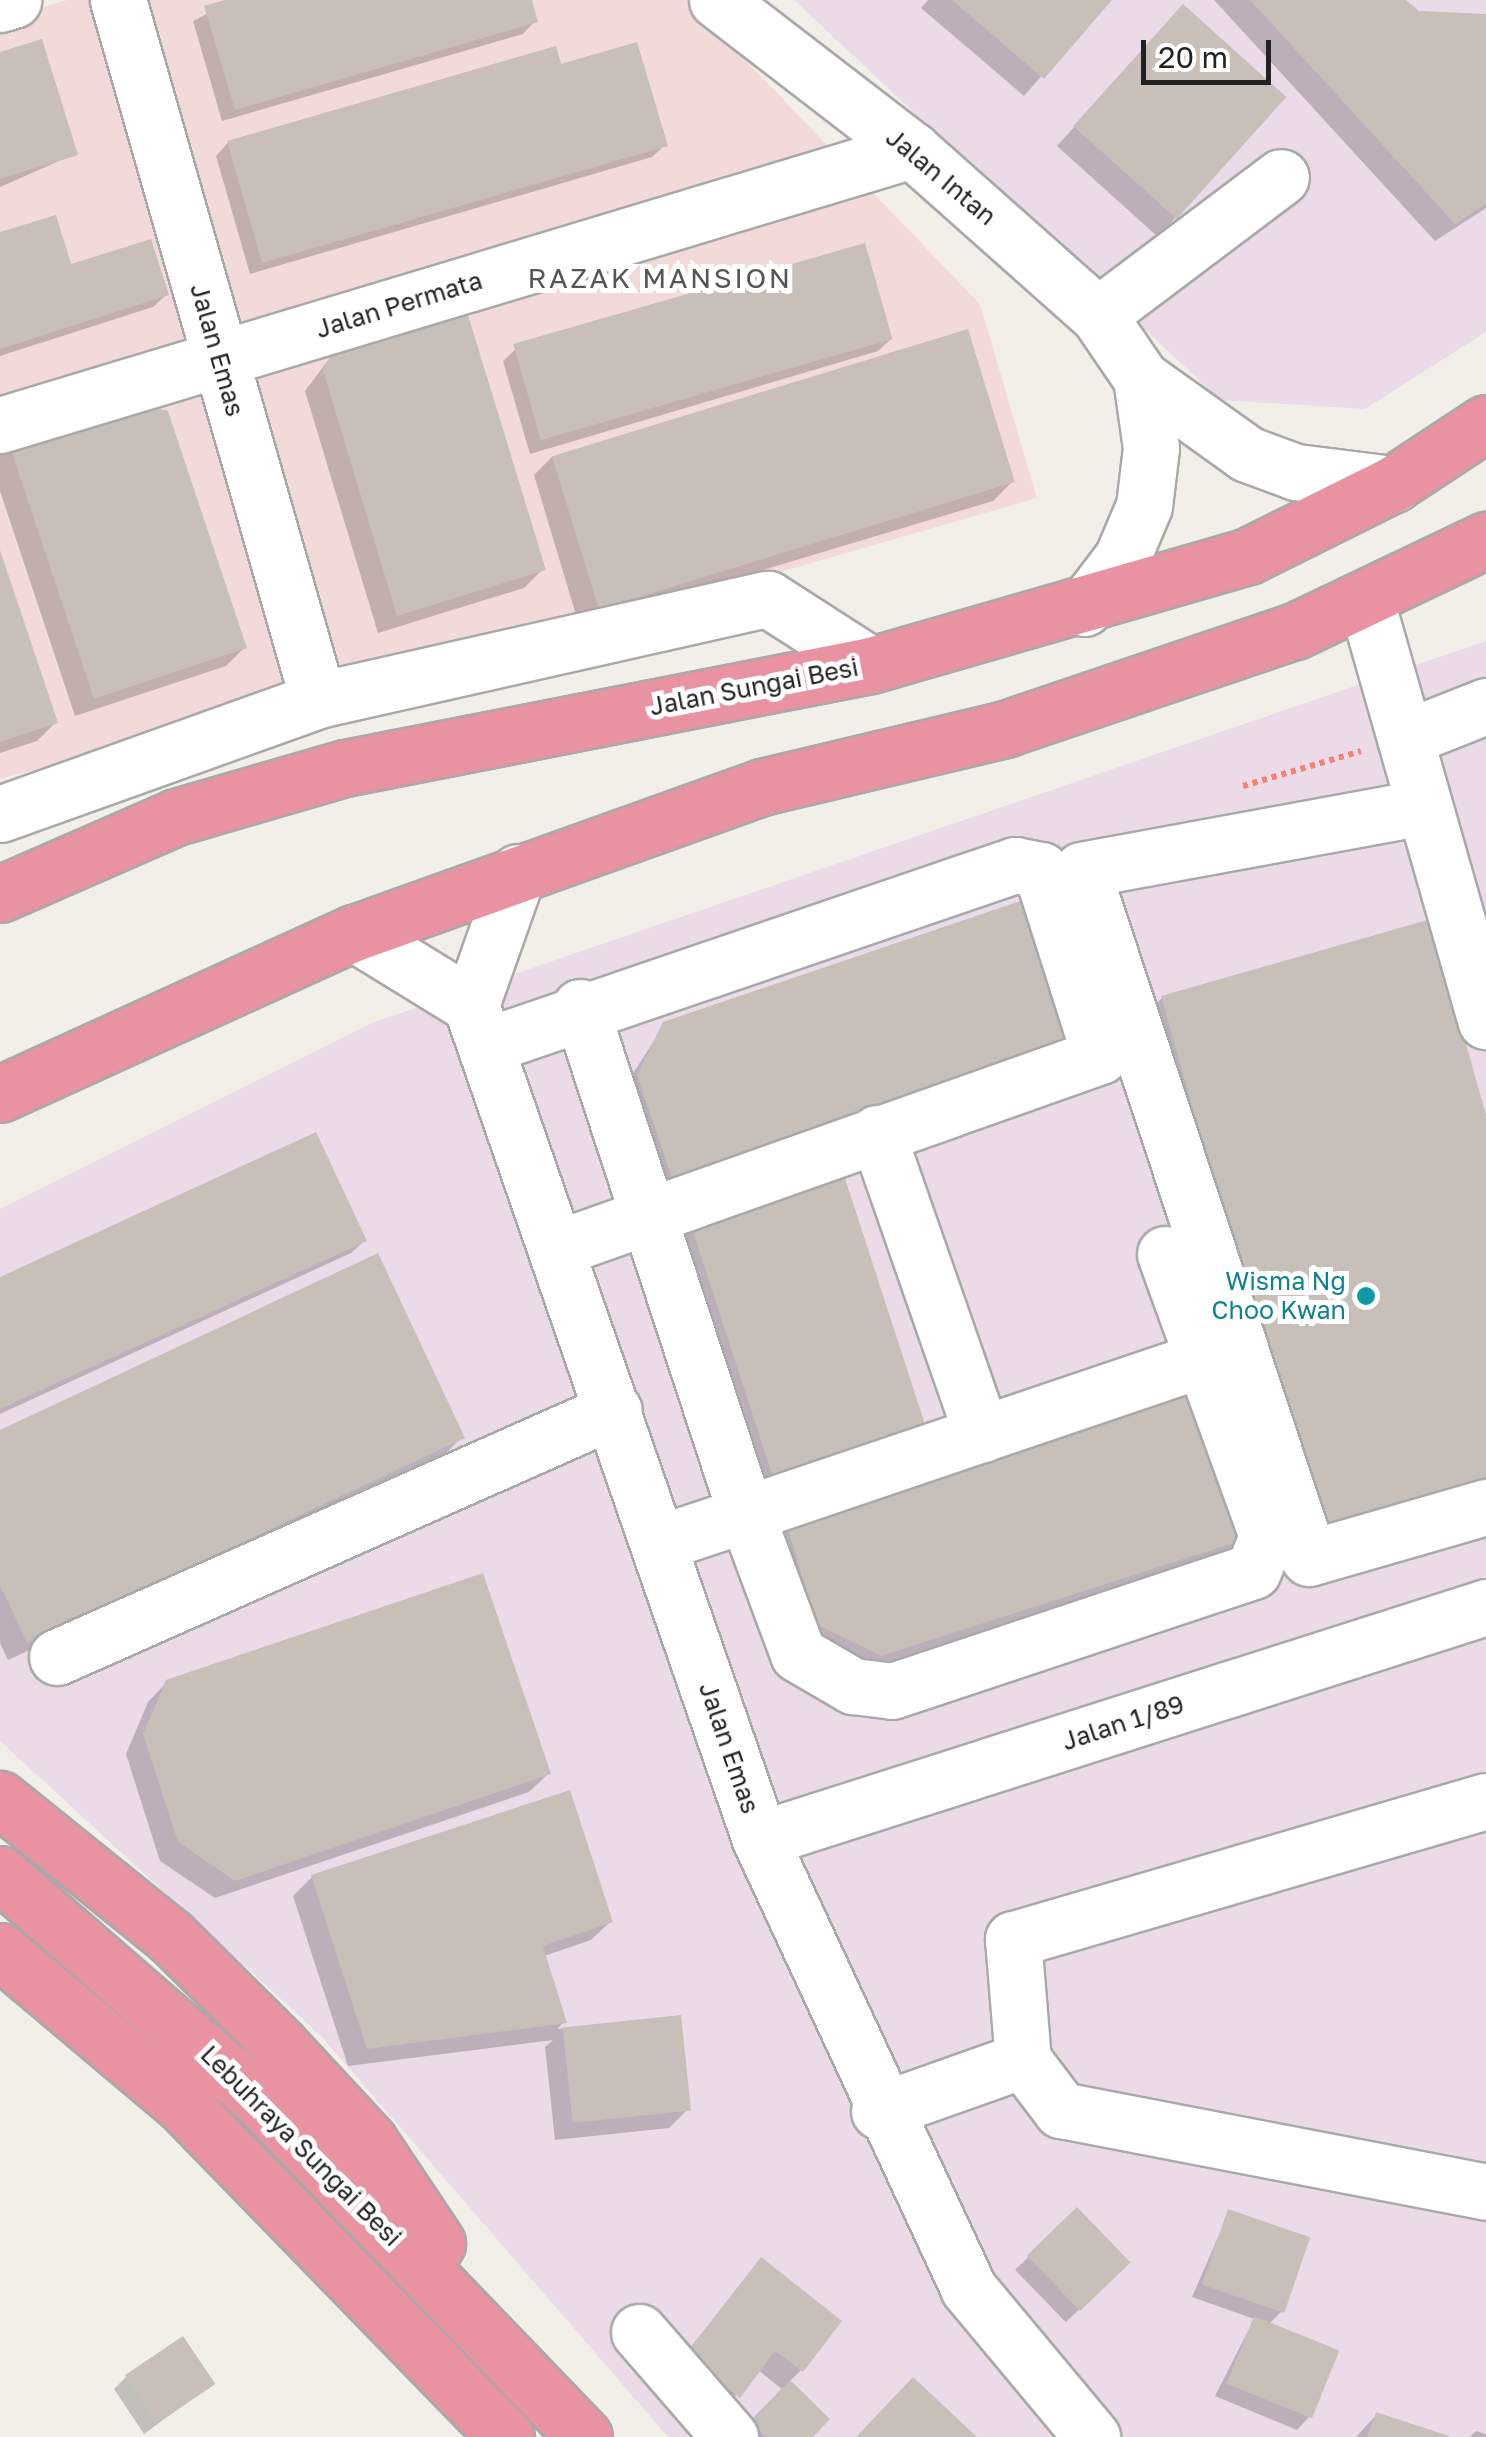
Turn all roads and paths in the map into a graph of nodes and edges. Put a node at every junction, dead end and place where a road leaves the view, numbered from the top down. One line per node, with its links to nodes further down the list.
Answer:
1 (13, 0): 4 (street)
2 (118, 0): 8 (street, Jalan Emas)
3 (717, 0): 5 (street, Jalan Intan)
4 (0, 4)
5 (912, 150): 7 (street, Jalan Intan); 8 (street, Jalan Permata)
6 (1281, 177): 7 (street)
7 (1098, 315): 9 (street, Jalan Intan)
8 (219, 359): 11 (street, Jalan Permata); 17 (street, Jalan Emas)
9 (1142, 378): 12 (street, Jalan Intan); 15 (street, Jalan Intan)
10 (1486, 422): 12 (highway, Jalan Sungai Besi)
11 (0, 425)
12 (1393, 484): 15 (highway, Jalan Sungai Besi)
13 (1486, 540): 14 (highway)
14 (1366, 601): 19 (street); 22 (highway)
15 (1084, 608): 16 (highway, Jalan Sungai Besi)
16 (870, 665): 17 (street); 23 (highway, Jalan Sungai Besi)
17 (318, 700): 21 (street)
18 (1486, 706): 19 (street)
19 (1405, 738): 20 (street)
20 (1424, 808): 26 (street); 36 (street)
21 (0, 814)
22 (518, 872): 24 (highway); 27 (street)
23 (0, 894)
24 (354, 933): 27 (street); 28 (highway)
25 (580, 1008): 27 (street); 29 (street); 30 (street)
26 (1486, 1021)
27 (480, 1026): 31 (street, Jalan Emas)
28 (12, 1091)
29 (878, 1134): 30 (street); 35 (street)
30 (651, 1212): 31 (street); 37 (street)
31 (558, 1248): 34 (street, Jalan Emas)
32 (1164, 1254): 33 (street)
33 (1203, 1359): 35 (street); 37 (street)
34 (614, 1410): 38 (street, Jalan Emas); 40 (street)
35 (982, 1434): 37 (street)
36 (1486, 1507)
37 (746, 1514): 38 (street)
38 (659, 1544): 43 (street, Jalan Emas)
39 (1486, 1607): 43 (street, Jalan 1/89)
40 (57, 1657)
41 (0, 1799): 50 (highway)
42 (1486, 1801): 46 (street)
43 (760, 1839): 47 (street, Jalan Emas)
44 (0, 1874): 50 (highway, Lebuhraya Sungai Besi)
45 (0, 1951): 51 (highway)
46 (1023, 2060): 47 (street); 48 (street)
47 (879, 2111): 54 (street, Jalan Emas)
48 (1486, 2192)
49 (639, 2332): 53 (street)
50 (533, 2385): 52 (highway, Lebuhraya Sungai Besi)
51 (506, 2437)
52 (584, 2437)
53 (730, 2437)
54 (1092, 2437)

